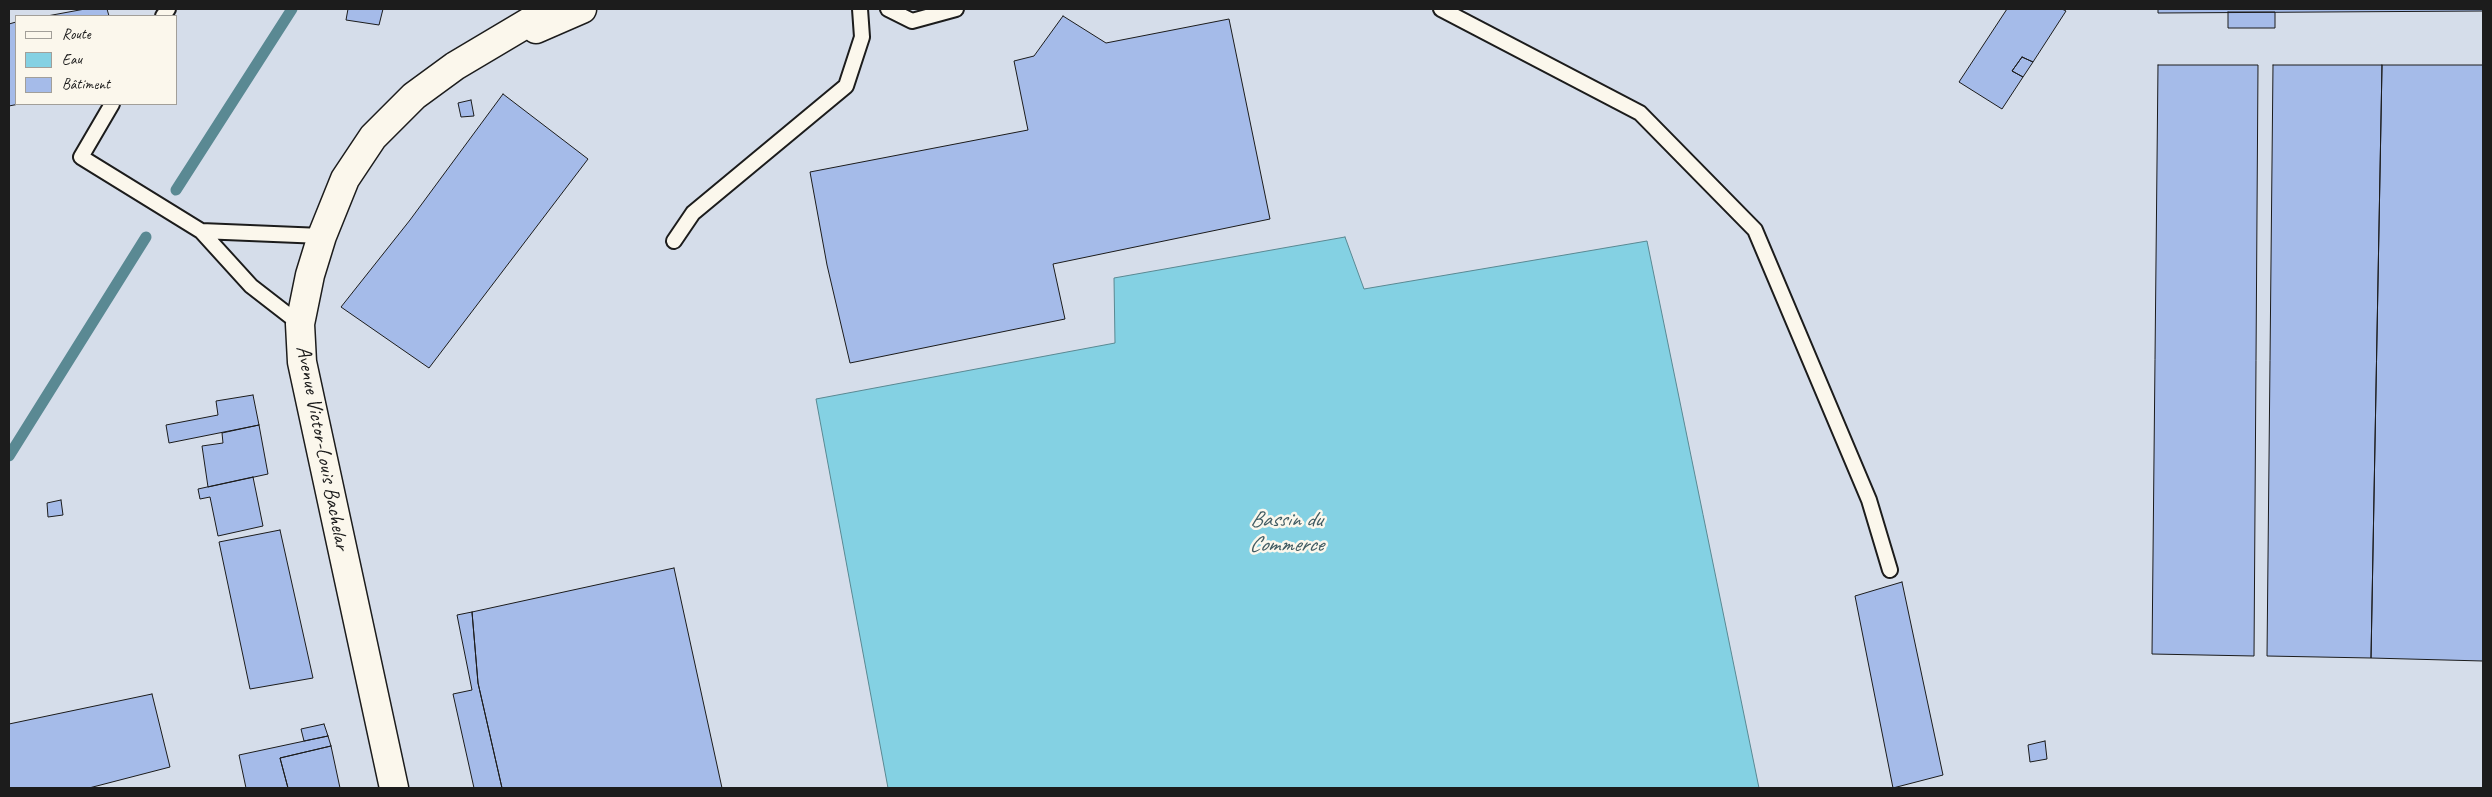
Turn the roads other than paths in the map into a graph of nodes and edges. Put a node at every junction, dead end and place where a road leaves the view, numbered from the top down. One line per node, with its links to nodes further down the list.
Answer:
1 (551, 9): 7 (street, Avenue Victor-Louis Bachelar)
2 (582, 9): 7 (street, Avenue Victor-Louis Bachelar)
3 (860, 9): 11 (lane)
4 (888, 9): 5 (lane)
5 (956, 9)
6 (1441, 9): 13 (lane)
7 (455, 66): 10 (street, Avenue Victor-Louis Bachelar)
8 (111, 105): 9 (lane)
9 (201, 230): 10 (lane); 12 (lane)
10 (322, 236): 12 (street, Avenue Victor-Louis Bachelar)
11 (674, 241)
12 (300, 324): 14 (street, Avenue Victor-Louis Bachelar)
13 (1890, 570)
14 (394, 788)

